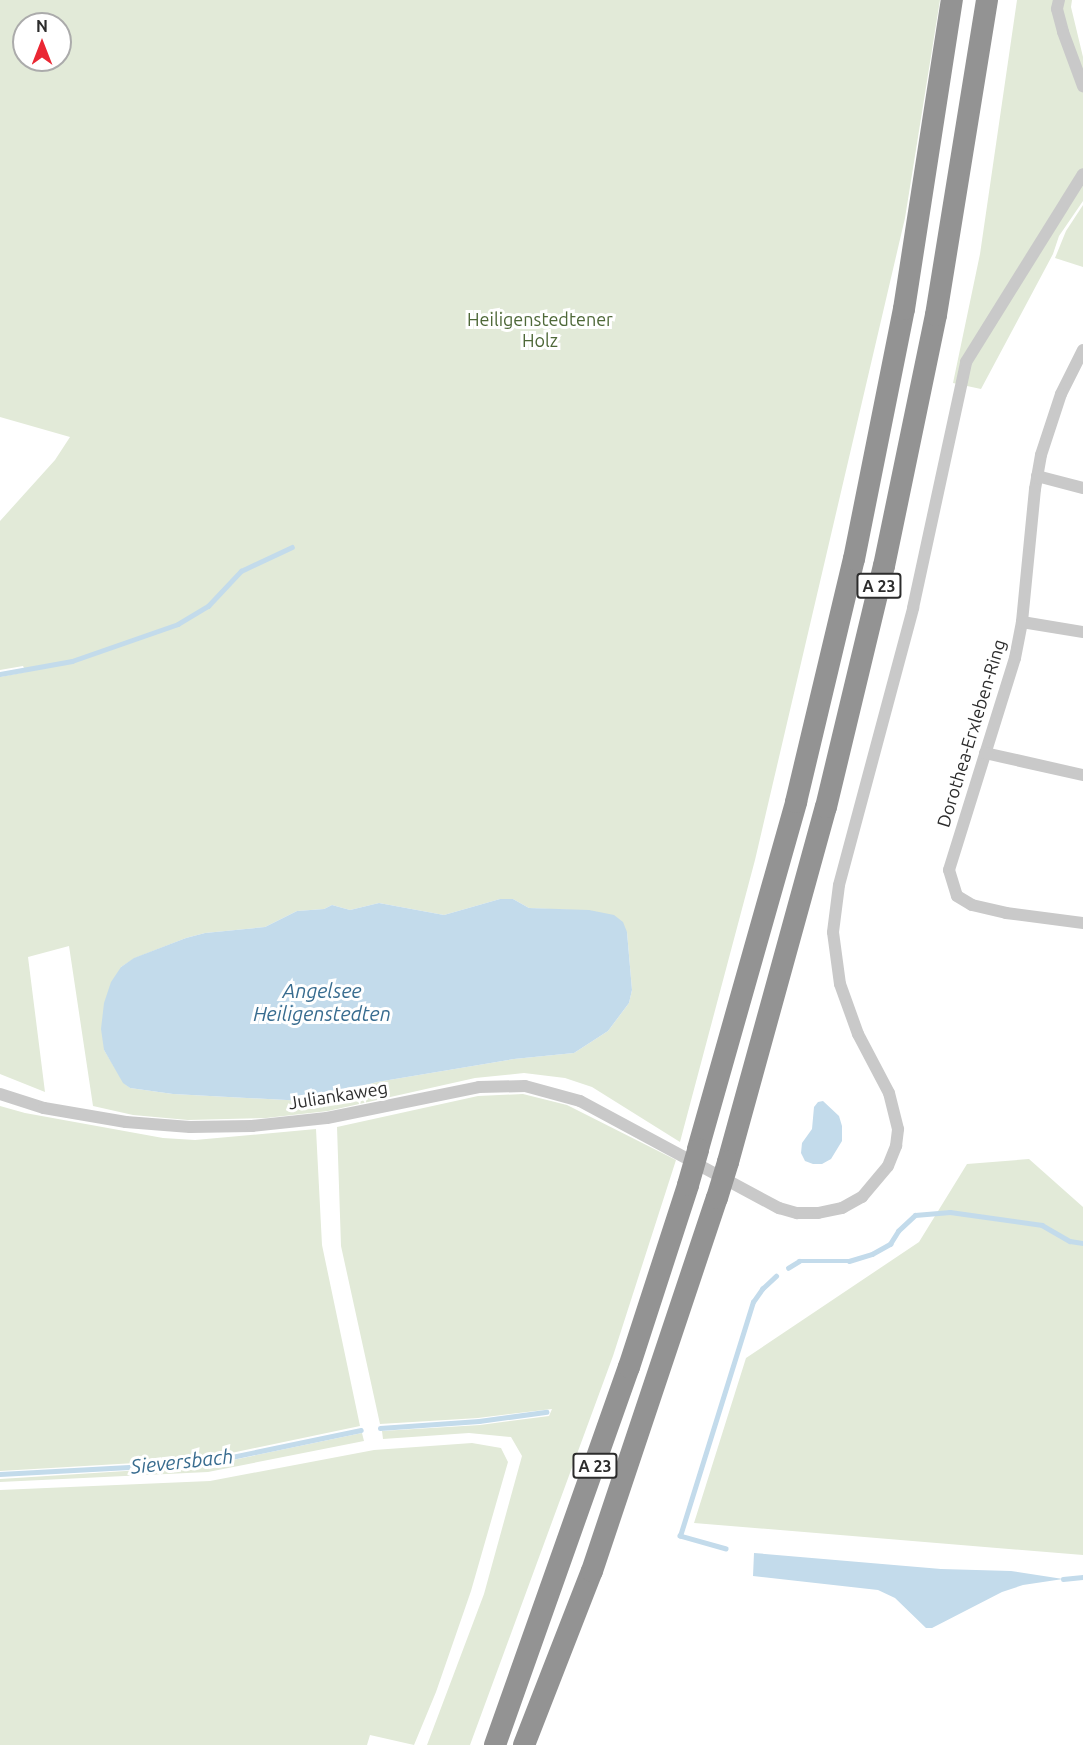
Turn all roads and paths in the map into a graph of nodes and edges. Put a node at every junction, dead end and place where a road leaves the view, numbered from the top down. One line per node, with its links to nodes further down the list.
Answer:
1 (952, 0): 15 (highway, A 23, bridge)
2 (987, 0): 16 (highway, A 23, bridge)
3 (1059, 0): 4 (street)
4 (1083, 86)
5 (1083, 174): 14 (street, Juliankaweg)
6 (1083, 350): 7 (street, Dorothea-Erxleben-Ring)
7 (1037, 476): 8 (street); 9 (street, Dorothea-Erxleben-Ring)
8 (1083, 488)
9 (1022, 622): 10 (street); 11 (street, Dorothea-Erxleben-Ring)
10 (1083, 632)
11 (985, 753): 12 (street); 13 (street, Dorothea-Erxleben-Ring)
12 (1083, 775)
13 (1083, 922)
14 (0, 1094)
15 (495, 1745)
16 (524, 1745)

